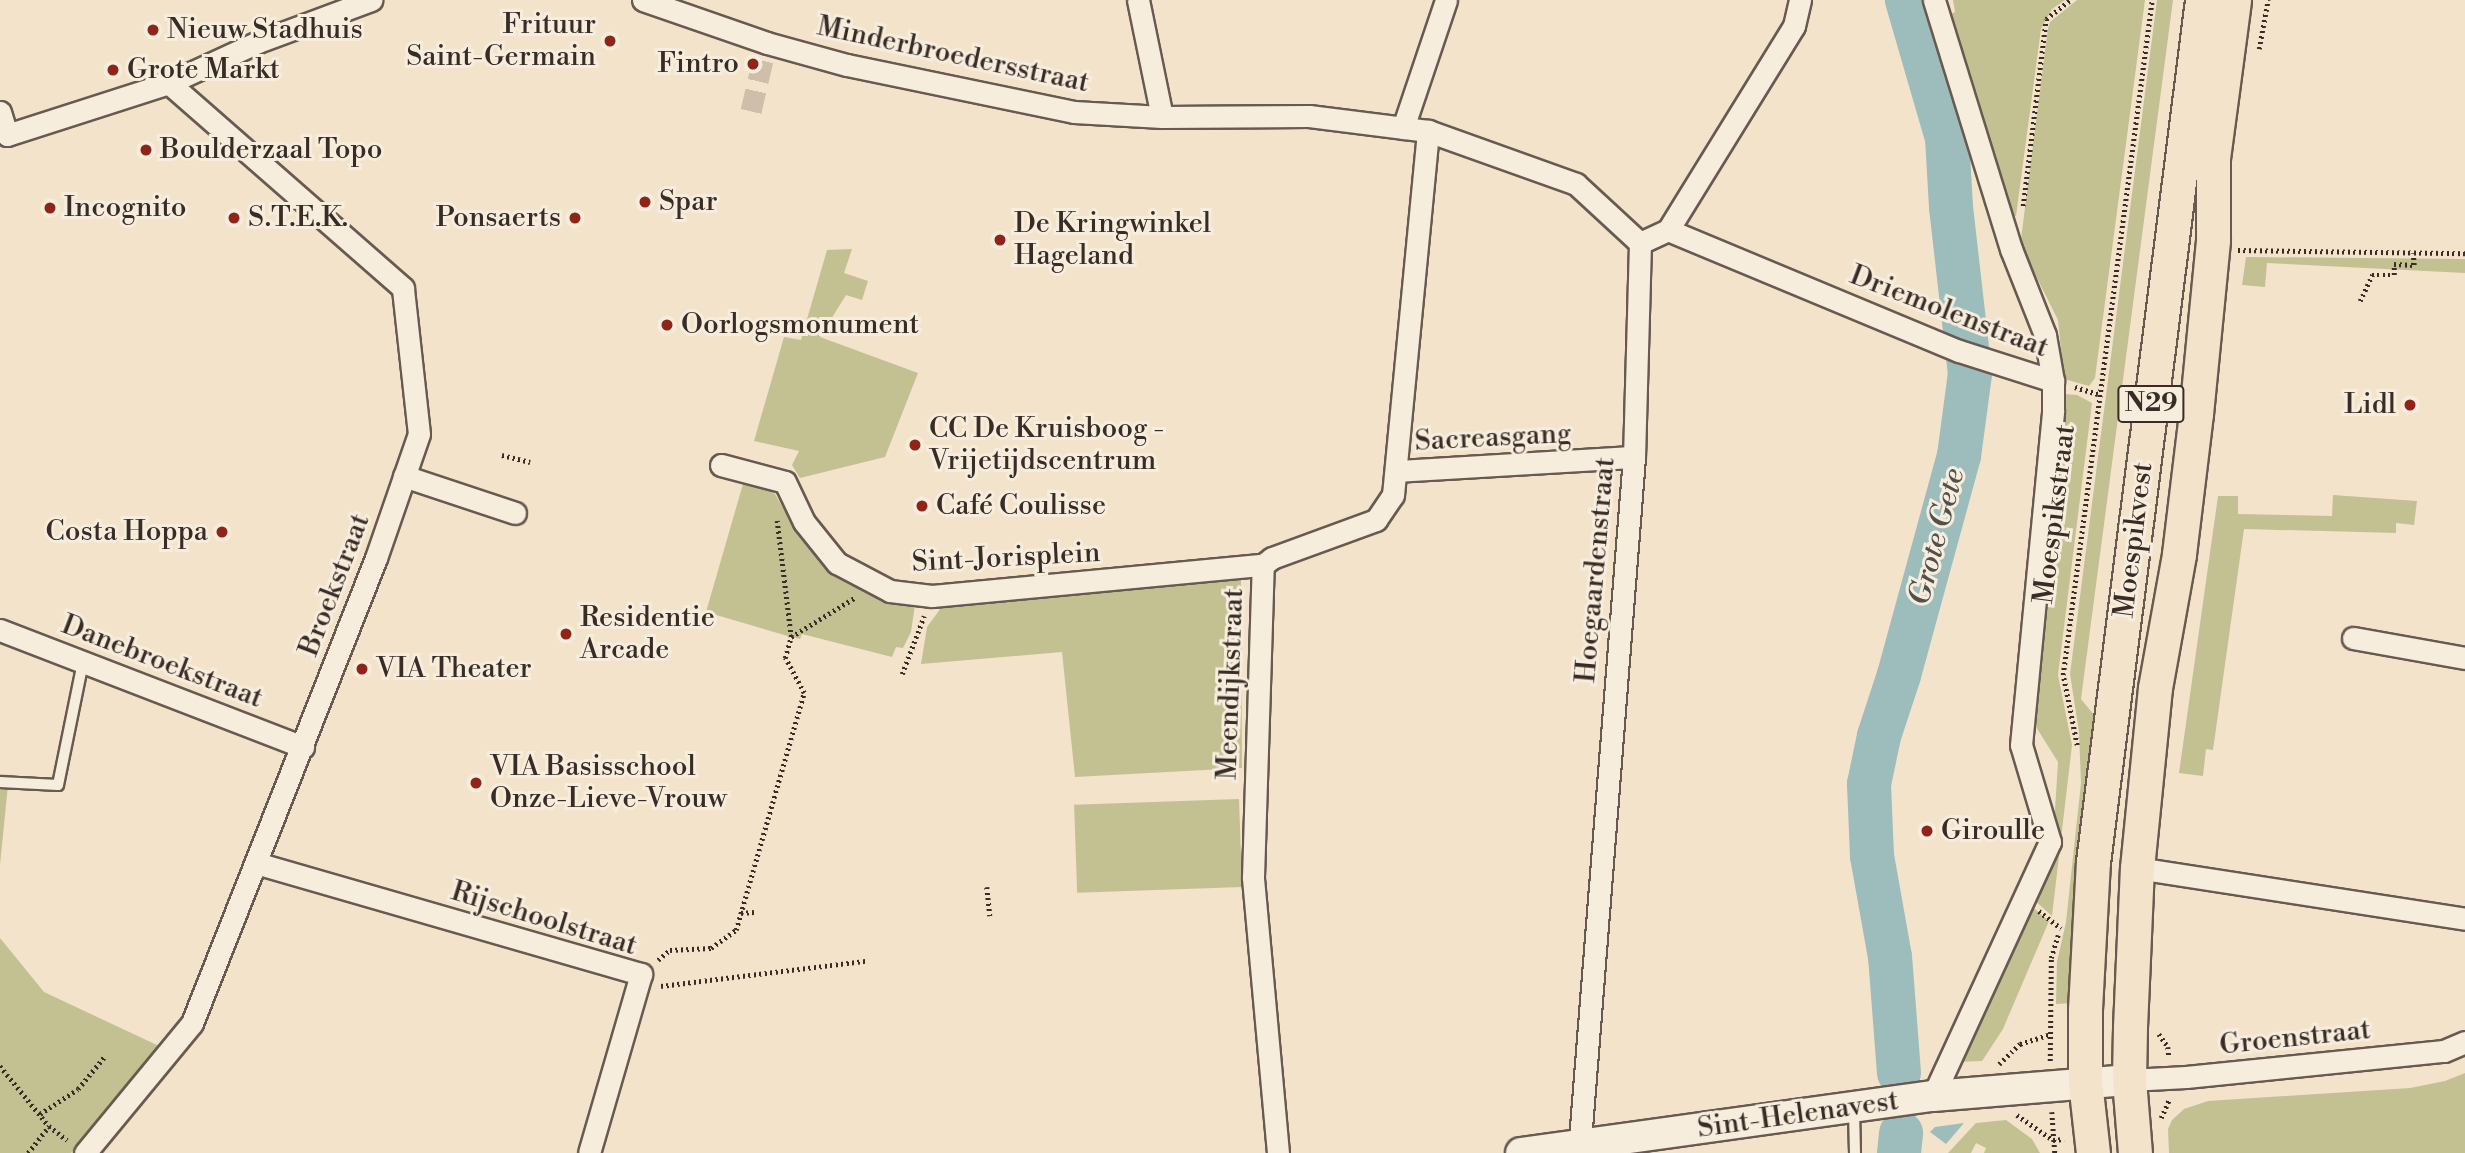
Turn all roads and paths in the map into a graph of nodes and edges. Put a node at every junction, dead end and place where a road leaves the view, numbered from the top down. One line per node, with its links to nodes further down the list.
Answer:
1 (371, 0): 11 (street)
2 (643, 0): 13 (street, Minderbroedersstraat)
3 (1138, 0): 13 (street)
4 (1446, 0): 14 (street)
5 (1800, 0): 17 (street)
6 (1934, 0): 19 (street)
7 (2070, 0): 19 (path)
8 (2152, 0): 43 (path, Moespikstraat)
9 (2202, 0): 62 (main road, Moespikvest / N29)
10 (2234, 0): 47 (main road, Moespikvest / N29)
11 (160, 85): 16 (street); 30 (street, Broekstraat)
12 (0, 113): 16 (street)
13 (1162, 117): 14 (street, Minderbroedersstraat)
14 (1403, 128): 15 (street, Minderbroedersstraat)
15 (1428, 131): 18 (street); 29 (street, Meendijkstraat)
16 (2, 133)
17 (1668, 230): 18 (street); 24 (street, Driemolenstraat)
18 (1640, 243): 26 (street, Hoegaardenstraat)
19 (2011, 248): 24 (street)
20 (2237, 250): 21 (path)
21 (2413, 253): 22 (path); 23 (path)
22 (2465, 253)
23 (2360, 301)
24 (2053, 381): 45 (street, Driemolenstraat)
25 (502, 455): 27 (path)
26 (1634, 457): 29 (street, Sacreasgang); 68 (street, Hoegaardenstraat)
27 (530, 462)
28 (721, 465): 31 (street)
29 (1397, 471): 33 (street, Meendijkstraat)
30 (404, 476): 32 (street); 42 (street, Broekstraat)
31 (772, 478): 34 (street, Sint-Jorisplein); 37 (path)
32 (515, 513)
33 (1264, 565): 35 (street, Sint-Jorisplein); 72 (street, Meendijkstraat)
34 (877, 584): 35 (street, Sint-Jorisplein); 37 (path)
35 (932, 596): 41 (path)
36 (0, 630): 40 (street, Danebroekstraat)
37 (791, 637): 50 (path)
38 (2353, 638): 39 (street)
39 (2465, 658)
40 (83, 662): 42 (street, Danebroekstraat); 44 (lane)
41 (902, 674)
42 (303, 747): 46 (street, Broekstraat)
43 (2076, 757)
44 (0, 782)
45 (2035, 790): 64 (street, Sint-Helenavest)
46 (256, 863): 55 (street, Rijschoolstraat); 70 (street, Broekstraat)
47 (2137, 867): 53 (street); 61 (main road, Moespikvest / N29)
48 (987, 887): 51 (path)
49 (754, 912): 50 (path)
50 (741, 913): 55 (path)
51 (990, 916)
52 (2062, 916): 63 (path)
53 (2465, 919)
54 (865, 961): 55 (path)
55 (639, 981): 71 (street, Rijschoolstraat)
56 (2154, 1027): 58 (path)
57 (2465, 1042): 61 (street, Groenstraat)
58 (2168, 1047)
59 (105, 1056): 66 (path)
60 (0, 1066): 66 (path)
61 (2129, 1080): 62 (street, Sint-Helenavest); 77 (main road, N29)
62 (2085, 1082): 63 (street, Sint-Helenavest); 76 (main road, N29)
63 (1979, 1091): 64 (street, Sint-Helenavest)
64 (1933, 1096): 65 (street, Sint-Helenavest)
65 (1854, 1107): 68 (street, Sint-Helenavest); 74 (lane)
66 (40, 1114): 69 (path)
67 (2053, 1140): 75 (path)
68 (1579, 1149): 73 (street, Sint-Helenavest)
69 (28, 1153)
70 (85, 1153)
71 (589, 1153)
72 (1278, 1153)
73 (1521, 1153)
74 (1855, 1153)
75 (2055, 1153)
76 (2093, 1153)
77 (2135, 1153)

